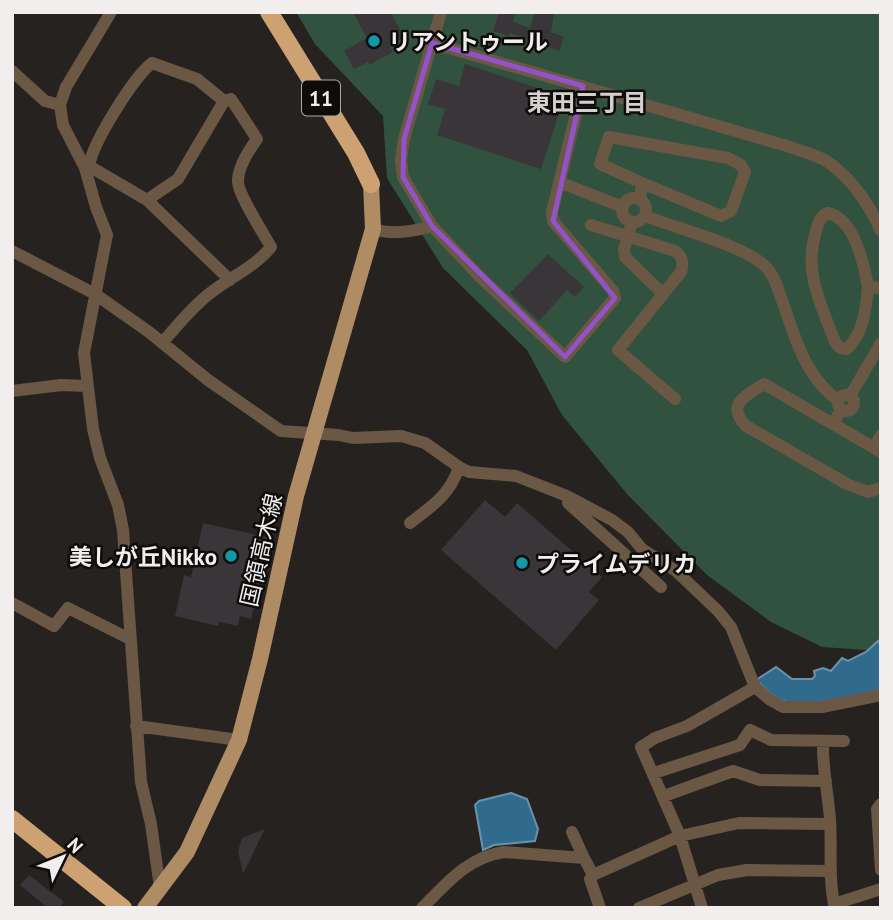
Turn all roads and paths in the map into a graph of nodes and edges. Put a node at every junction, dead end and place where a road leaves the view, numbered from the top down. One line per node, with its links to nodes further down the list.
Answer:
1 (111, 12): 8 (street)
2 (269, 12): 12 (highway, 11)
3 (441, 12): 4 (street)
4 (432, 43): 6 (street); 19 (street)
5 (12, 71): 8 (street)
6 (583, 86): 10 (street); 21 (street)
7 (224, 101): 9 (street); 13 (street); 24 (street)
8 (60, 105): 9 (street)
9 (87, 167): 13 (street); 26 (street)
10 (559, 181): 15 (street); 19 (street)
11 (642, 183): 11 (street); 14 (street)
12 (371, 184): 20 (main road, 国領高木線)
13 (147, 200): 24 (street)
14 (640, 200): 15 (street); 16 (street)
15 (623, 207): 17 (street)
16 (645, 216): 17 (street); 33 (street)
17 (632, 222): 22 (street)
18 (591, 225): 22 (street)
19 (432, 226): 20 (street)
20 (373, 229): 35 (main road, 国領高木線)
21 (881, 230)
22 (627, 235): 27 (street); 27 (street)
23 (12, 251): 26 (street)
24 (230, 280): 28 (street)
25 (874, 287): 25 (street)
26 (95, 294): 28 (street); 30 (street)
27 (663, 294): 32 (street)
28 (162, 343): 35 (street)
29 (881, 344): 33 (street)
30 (86, 386): 31 (street); 44 (street)
31 (12, 391)
32 (675, 399)
33 (843, 402): 34 (street)
34 (833, 424): 37 (street); 39 (street)
35 (316, 434): 38 (street); 48 (main road, 国領高木線)
36 (881, 435): 37 (street)
37 (877, 450)
38 (459, 467): 40 (street); 41 (street)
39 (881, 488)
40 (555, 491): 42 (street); 45 (street)
41 (410, 523)
42 (661, 587)
43 (12, 603): 44 (street)
44 (130, 639): 47 (street)
45 (755, 687): 46 (street); 51 (street)
46 (881, 695)
47 (136, 726): 48 (street); 64 (street)
48 (239, 740): 64 (main road, 国領高木線)
49 (844, 740): 50 (street)
50 (823, 741): 51 (street); 52 (street)
51 (654, 773): 53 (street)
52 (826, 781): 53 (street); 56 (street)
53 (664, 796): 58 (street)
54 (881, 804): 60 (street)
55 (12, 819): 67 (highway)
56 (830, 824): 58 (street); 61 (street)
57 (572, 832): 59 (street)
58 (680, 836): 62 (street); 63 (street)
59 (584, 858): 62 (street); 69 (street)
60 (881, 870)
61 (831, 871): 63 (street); 66 (street)
62 (593, 875): 70 (street)
63 (695, 883): 71 (street); 72 (street)
64 (160, 888): 68 (main road, 国領高木線)
65 (881, 889): 66 (street)
66 (835, 906)
67 (123, 908)
68 (145, 908)
69 (422, 908)
70 (600, 908)
71 (639, 908)
72 (702, 908)

